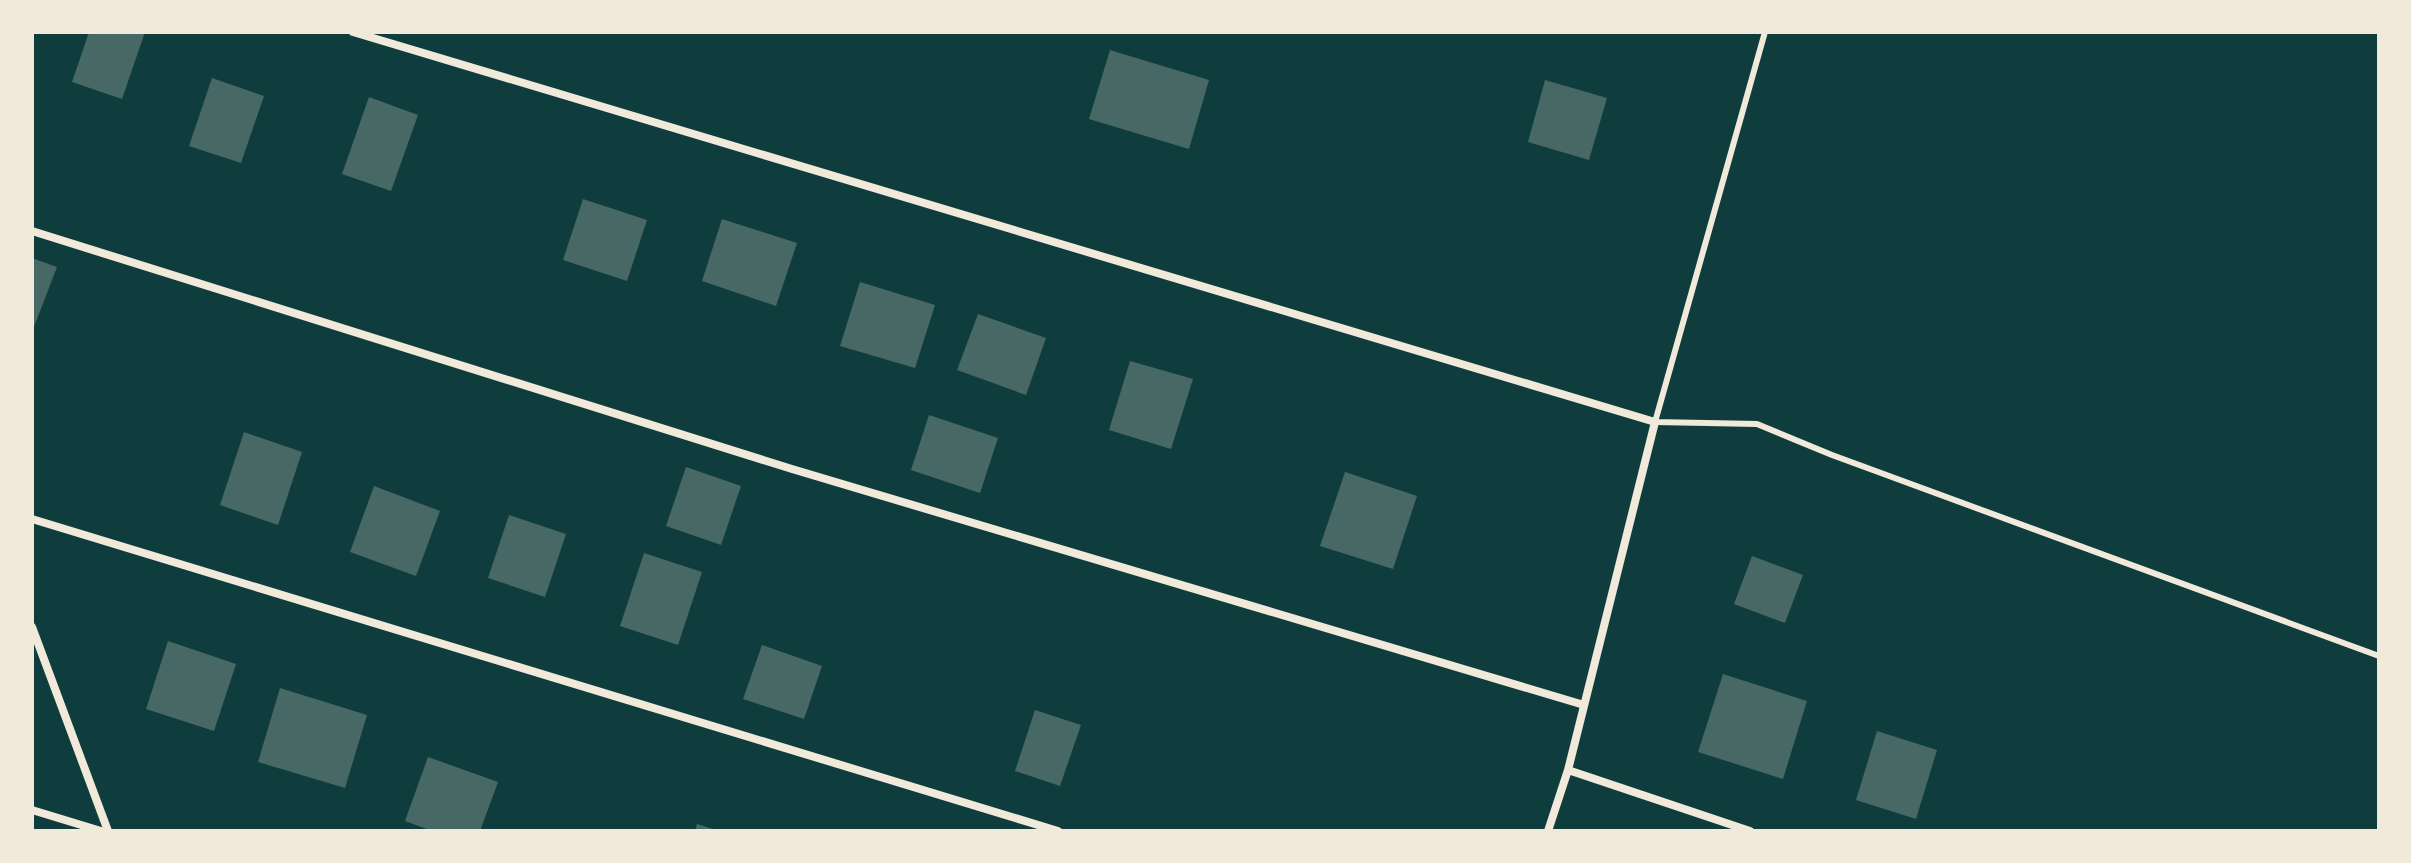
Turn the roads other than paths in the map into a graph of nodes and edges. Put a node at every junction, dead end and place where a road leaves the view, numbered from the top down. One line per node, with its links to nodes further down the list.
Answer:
1 (353, 32): 4 (street)
2 (1765, 32): 4 (lane)
3 (32, 231): 8 (street)
4 (1655, 422): 7 (lane); 8 (street)
5 (32, 519): 13 (street)
6 (32, 627): 12 (street)
7 (2379, 656)
8 (1584, 705): 9 (street)
9 (1568, 770): 14 (street); 15 (street)
10 (32, 810): 11 (street)
11 (101, 831)
12 (108, 831)
13 (1058, 831)
14 (1548, 831)
15 (1750, 831)

